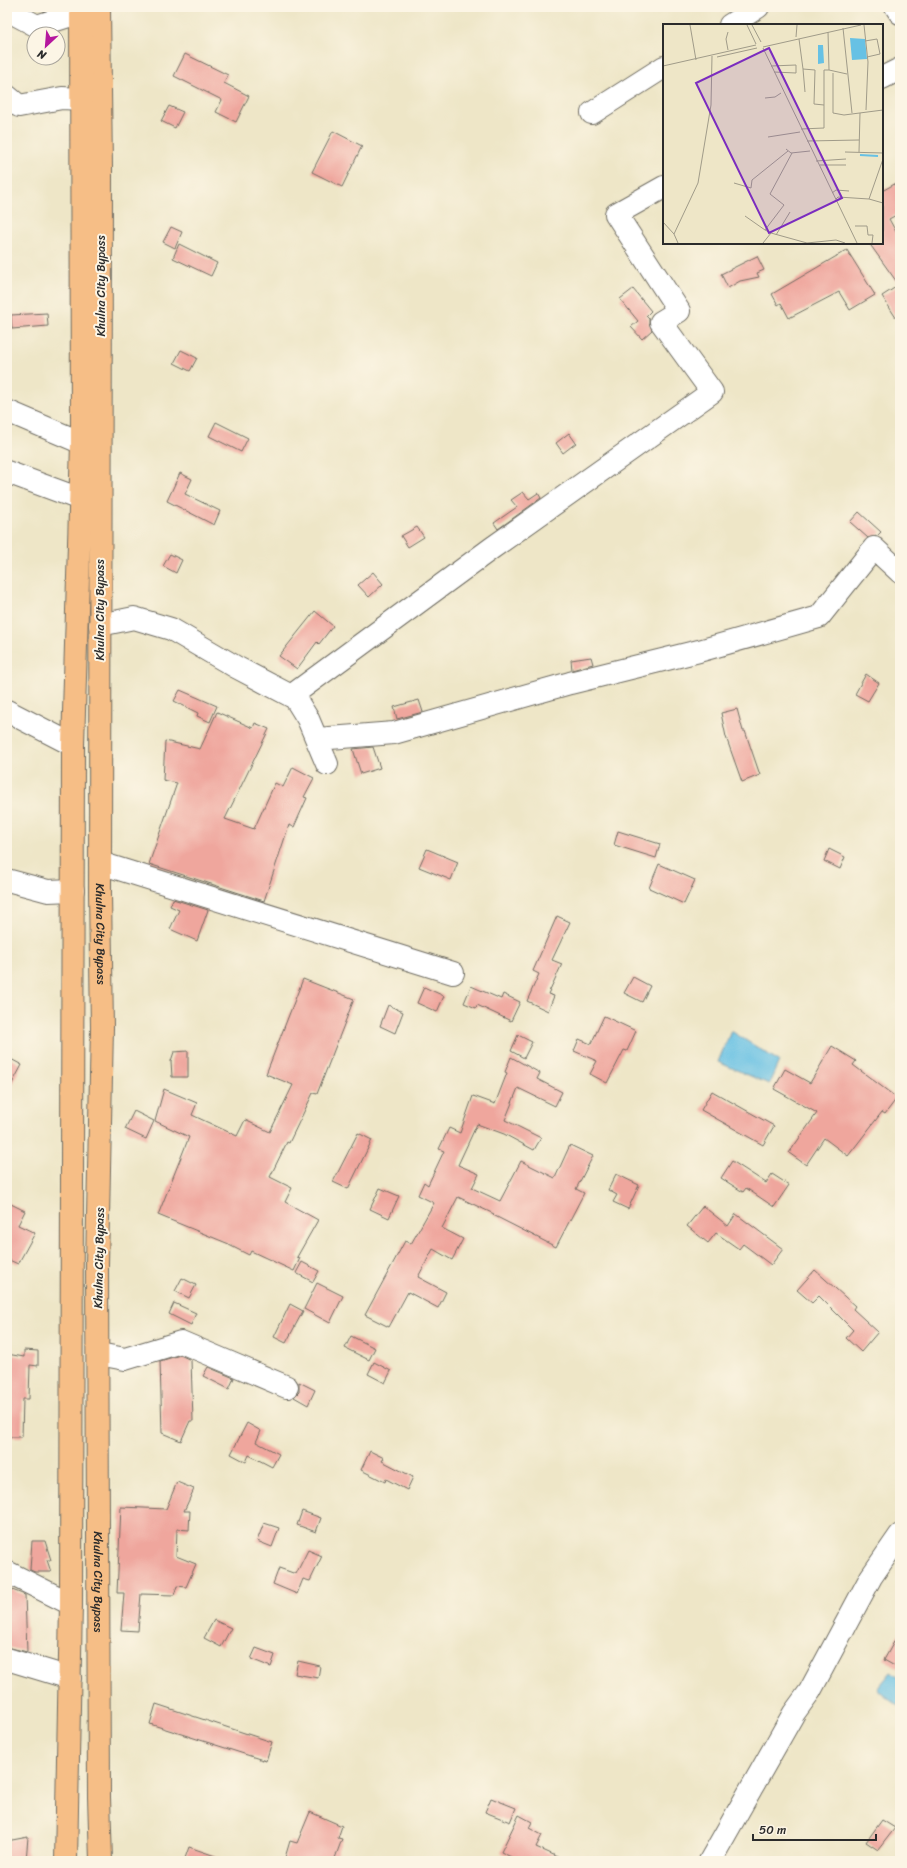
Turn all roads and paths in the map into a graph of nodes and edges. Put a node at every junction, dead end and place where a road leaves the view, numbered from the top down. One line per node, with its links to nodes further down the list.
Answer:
1 (758, 7): 6 (street)
2 (896, 7): 5 (street)
3 (87, 9): 4 (street); 11 (highway, Khulna City Bypass); 19 (highway, Khulna City Bypass)
4 (7, 10)
5 (900, 13)
6 (732, 24)
7 (663, 68): 12 (street)
8 (900, 69): 9 (street)
9 (883, 78)
10 (7, 96): 11 (street)
11 (81, 99): 15 (highway, Khulna City Bypass)
12 (592, 113)
13 (663, 188): 20 (street)
14 (7, 411): 15 (street)
15 (82, 443): 17 (highway, Khulna City Bypass)
16 (7, 472): 17 (street)
17 (80, 499): 23 (highway, Khulna City Bypass)
18 (900, 572): 22 (street)
19 (100, 625): 20 (street); 25 (highway, Khulna City Bypass)
20 (291, 696): 22 (street)
21 (7, 711): 23 (street)
22 (317, 739): 24 (street)
23 (73, 745): 27 (highway, Khulna City Bypass)
24 (327, 764)
25 (100, 863): 28 (street); 29 (highway, Khulna City Bypass)
26 (7, 880): 27 (street)
27 (73, 890): 33 (highway, Khulna City Bypass)
28 (453, 973)
29 (99, 1354): 30 (street); 37 (highway, Khulna City Bypass)
30 (287, 1387)
31 (900, 1535): 38 (street)
32 (7, 1572): 33 (street)
33 (71, 1604): 35 (highway, Khulna City Bypass)
34 (7, 1659): 35 (street)
35 (70, 1678): 36 (highway, Khulna City Bypass)
36 (66, 1856)
37 (101, 1861)
38 (710, 1861)

